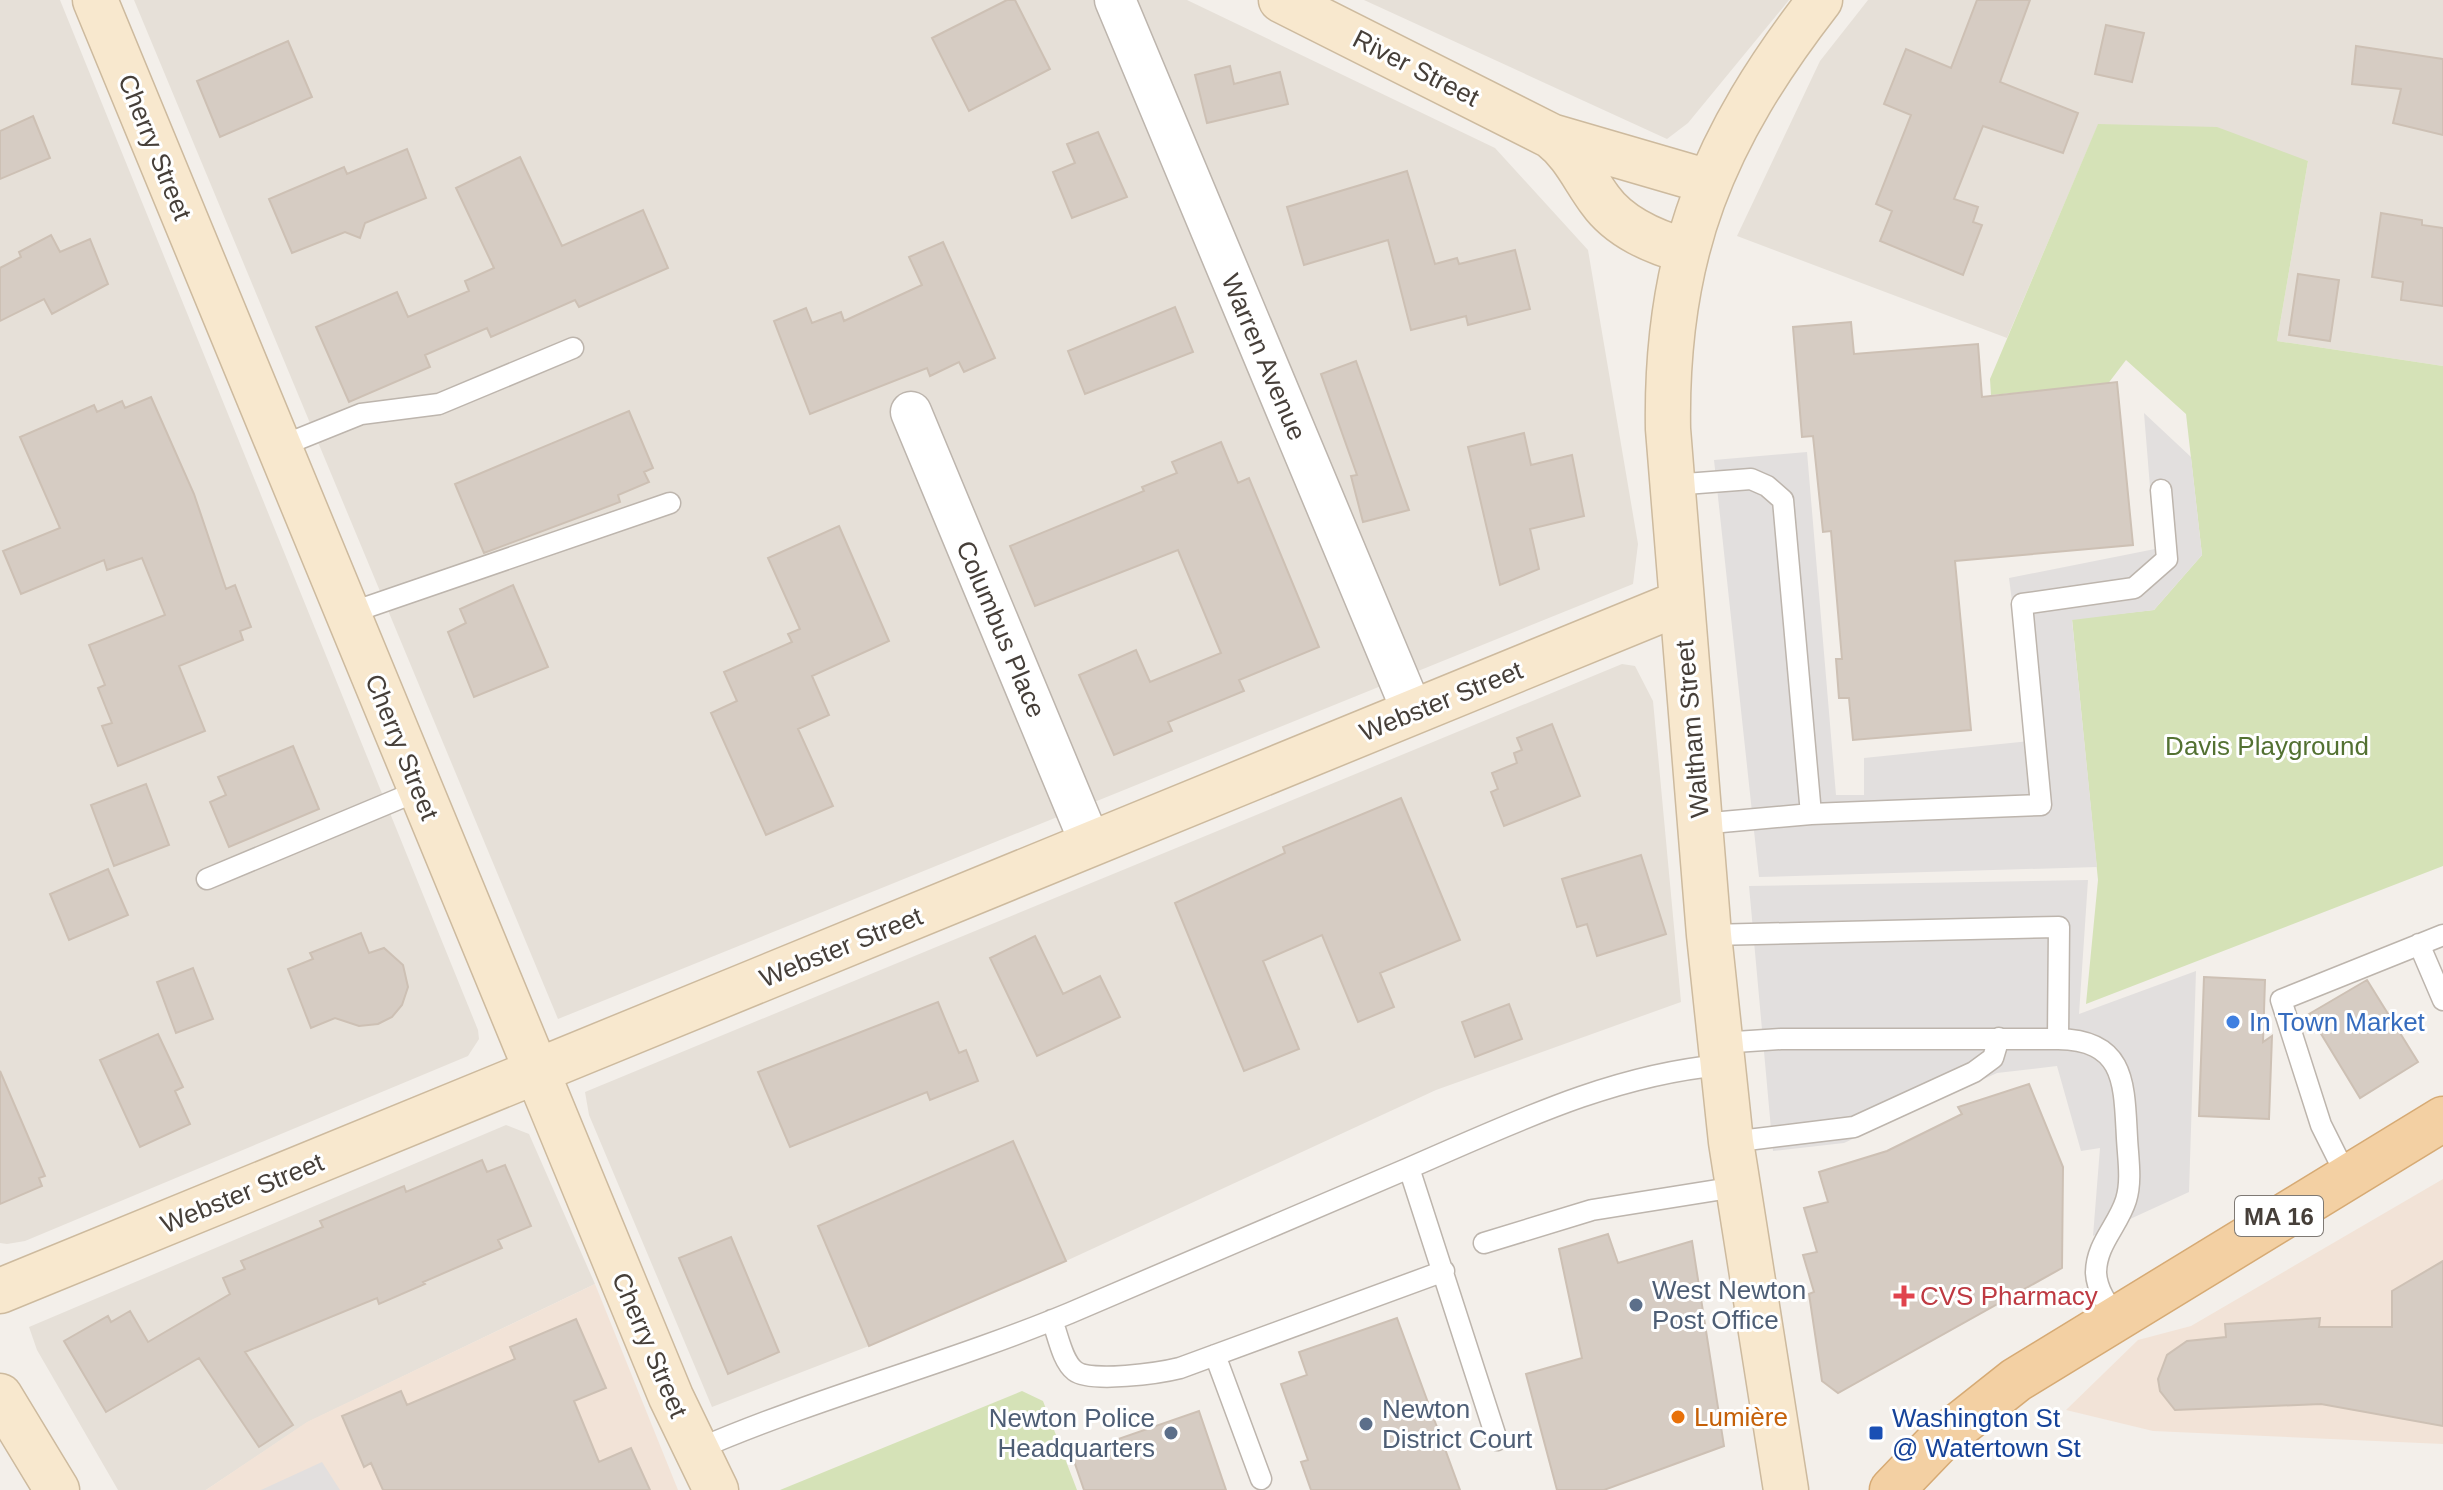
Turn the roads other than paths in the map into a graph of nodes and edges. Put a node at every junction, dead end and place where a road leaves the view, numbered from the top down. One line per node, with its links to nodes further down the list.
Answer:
1 (95, 0): 10 (street, Cherry Street)
2 (1115, 0): 16 (street, Warren Avenue)
3 (1281, 0): 5 (street, River Street)
4 (1820, 0): 6 (street, Waltham Street)
5 (1551, 136): 6 (street, River Street); 7 (street, River Street)
6 (1709, 182): 7 (street, Waltham Street)
7 (1686, 251): 11 (street, Waltham Street)
8 (573, 348): 10 (lane)
9 (911, 412): 20 (street, Columbus Place)
10 (279, 447): 15 (street, Cherry Street)
11 (1672, 485): 14 (street, Waltham Street); 18 (lane)
12 (2161, 490): 18 (lane)
13 (670, 503): 15 (lane)
14 (1682, 602): 16 (street, Webster Street); 19 (street, Waltham Street)
15 (347, 614): 17 (street, Cherry Street)
16 (1413, 713): 20 (street, Webster Street)
17 (420, 790): 21 (lane); 29 (street, Cherry Street)
18 (1811, 814): 19 (lane)
19 (1700, 824): 22 (street, Waltham Street)
20 (1091, 845): 29 (street, Webster Street)
21 (207, 879)
22 (1709, 935): 27 (lane); 28 (street, Waltham Street)
23 (2443, 935): 24 (lane)
24 (2419, 944): 25 (lane); 33 (lane)
25 (2443, 1000)
26 (1999, 1038): 27 (lane); 28 (lane); 31 (lane)
27 (2058, 1039): 38 (lane)
28 (1721, 1054): 31 (street, Waltham Street); 32 (lane)
29 (536, 1072): 37 (street, Webster Street); 43 (street, Cherry Street)
30 (2443, 1119): 33 (main road, MA 16)
31 (1731, 1142): 34 (street, Waltham Street)
32 (1409, 1168): 36 (lane); 39 (lane)
33 (2346, 1175): 38 (main road, MA 16)
34 (1736, 1187): 35 (lane); 47 (street, Waltham Street)
35 (1484, 1243)
36 (1444, 1271): 40 (lane); 42 (lane)
37 (0, 1291)
38 (2117, 1317): 48 (main road, MA 16)
39 (1052, 1320): 40 (lane); 43 (lane)
40 (1215, 1355): 44 (lane)
41 (0, 1396): 45 (street)
42 (1497, 1440)
43 (696, 1450): 46 (street, Cherry Street)
44 (1261, 1479)
45 (57, 1490)
46 (716, 1490)
47 (1786, 1490)
48 (1892, 1490)

